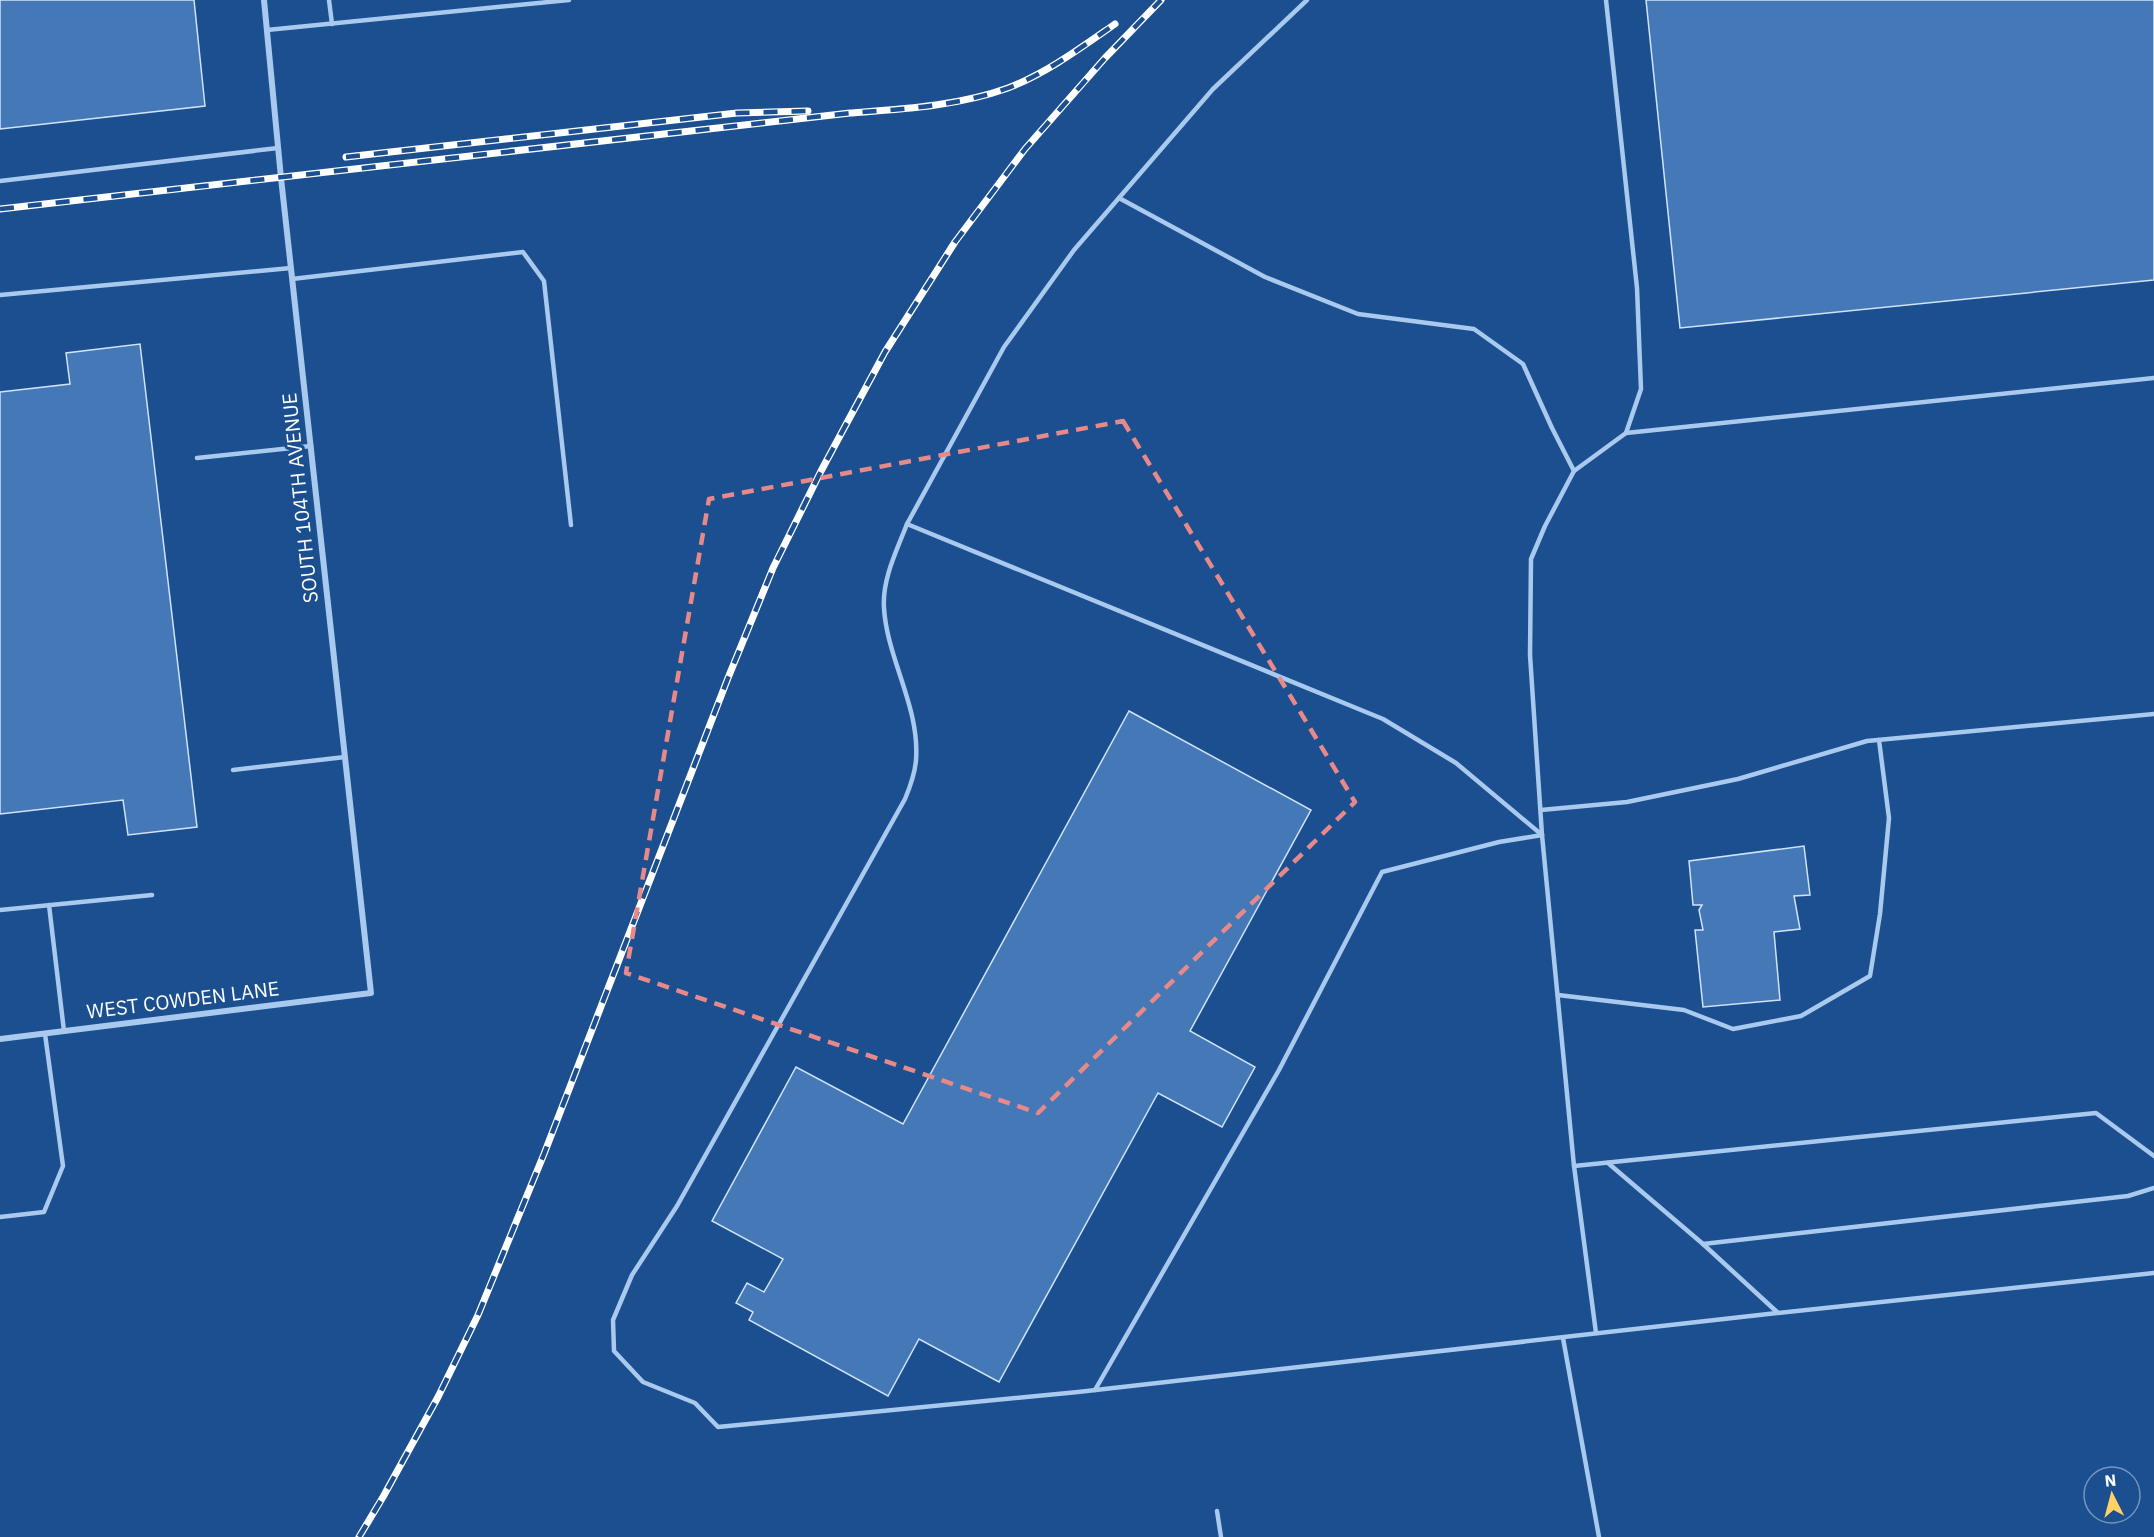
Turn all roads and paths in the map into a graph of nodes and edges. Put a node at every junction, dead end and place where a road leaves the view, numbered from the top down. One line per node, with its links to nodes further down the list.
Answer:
1 (264, 0): 7 (street, SOUTH 104TH AVENUE)
2 (329, 0): 6 (lane)
3 (569, 0): 6 (lane)
4 (1306, 0): 10 (lane)
5 (1606, 0): 15 (lane)
6 (332, 24): 7 (lane)
7 (267, 30): 8 (street, SOUTH 104TH AVENUE)
8 (278, 148): 9 (lane); 11 (street, SOUTH 104TH AVENUE)
9 (0, 181)
10 (1119, 198): 18 (lane); 19 (lane)
11 (291, 268): 12 (street, SOUTH 104TH AVENUE); 13 (lane)
12 (292, 279): 16 (street, SOUTH 104TH AVENUE); 20 (lane)
13 (0, 295)
14 (2154, 378): 15 (lane)
15 (1626, 433): 18 (lane)
16 (310, 446): 17 (lane); 23 (street, SOUTH 104TH AVENUE)
17 (197, 458)
18 (1574, 471): 25 (lane)
19 (907, 524): 26 (lane); 45 (lane)
20 (571, 525)
21 (2154, 714): 22 (lane)
22 (1879, 740): 25 (lane); 31 (lane)
23 (345, 757): 24 (lane); 30 (street, SOUTH 104TH AVENUE)
24 (233, 770)
25 (1541, 810): 26 (lane)
26 (1542, 835): 31 (lane); 45 (lane)
27 (152, 895): 28 (lane)
28 (50, 905): 29 (lane); 32 (lane)
29 (0, 910)
30 (371, 993): 32 (street, WEST COWDEN LANE)
31 (1558, 995): 37 (lane)
32 (64, 1031): 33 (street, WEST COWDEN LANE)
33 (45, 1034): 34 (street, WEST COWDEN LANE); 39 (lane)
34 (0, 1039)
35 (2154, 1156): 36 (lane)
36 (1608, 1163): 37 (lane); 40 (lane)
37 (1574, 1166): 43 (lane)
38 (2154, 1188): 40 (lane)
39 (0, 1217)
40 (1703, 1244): 42 (lane)
41 (2154, 1273): 42 (lane)
42 (1777, 1313): 43 (lane)
43 (1596, 1334): 44 (lane)
44 (1563, 1338): 45 (lane); 48 (lane)
45 (1095, 1390)
46 (1217, 1511): 47 (lane)
47 (1221, 1537)
48 (1599, 1537)

